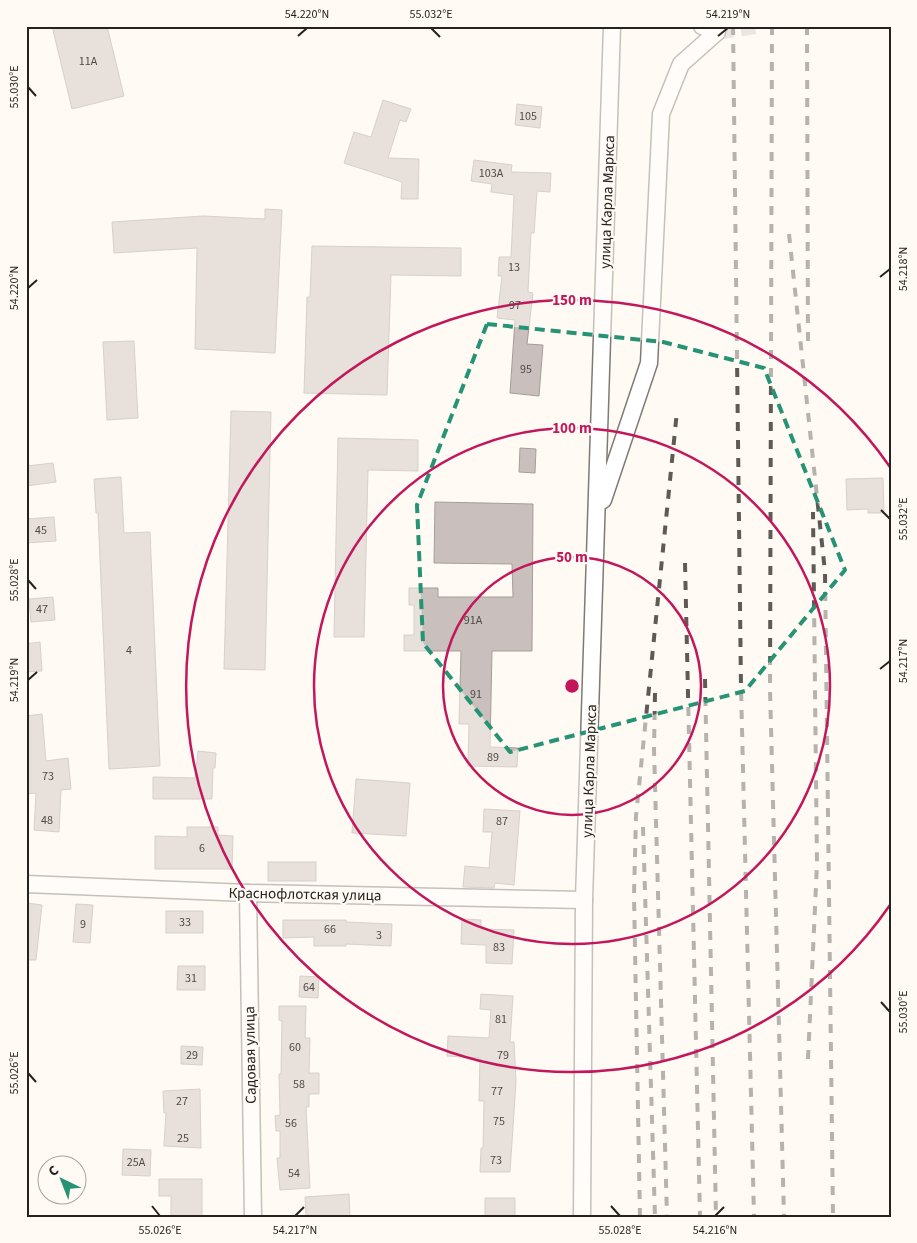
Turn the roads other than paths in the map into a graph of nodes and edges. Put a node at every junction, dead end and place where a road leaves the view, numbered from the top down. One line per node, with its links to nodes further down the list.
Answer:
1 (612, 26): 3 (street, улица Карла Маркса)
2 (702, 26): 3 (street)
3 (597, 516): 6 (street, улица Карла Маркса)
4 (26, 884): 5 (street, Краснофлотская улица)
5 (248, 894): 6 (street, Краснофлотская улица); 7 (street, Садовая улица)
6 (584, 900): 8 (street, улица Карла Маркса)
7 (253, 1217)
8 (582, 1217)

